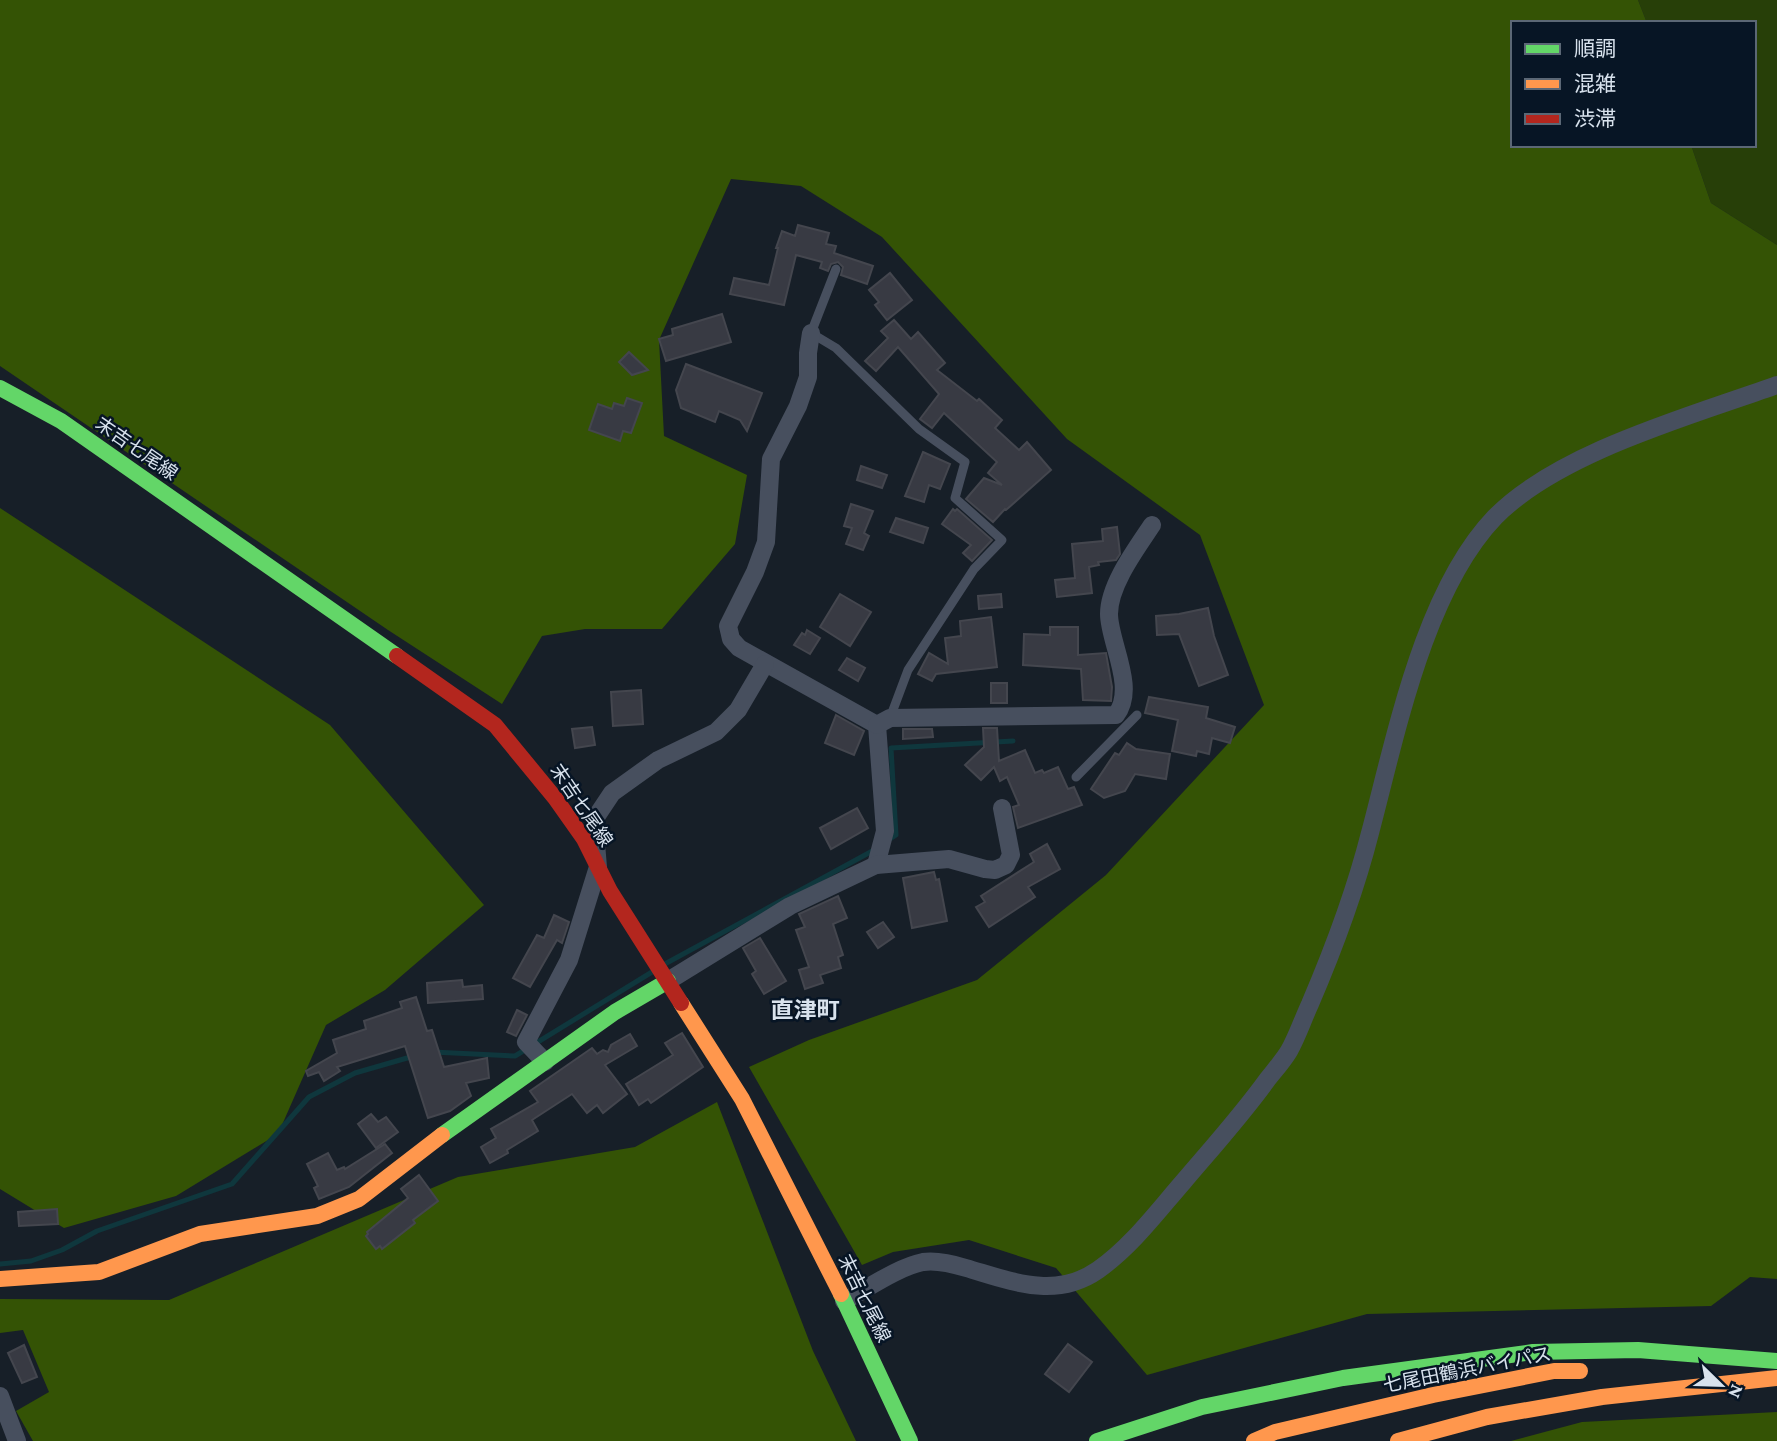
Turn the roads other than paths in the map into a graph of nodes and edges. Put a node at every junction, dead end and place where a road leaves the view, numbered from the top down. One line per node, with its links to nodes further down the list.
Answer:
1 (836, 269): 2 (lane)
2 (811, 333): 6 (street); 8 (lane)
3 (1777, 385): 16 (street)
4 (0, 388): 12 (main road, 末吉七尾線)
5 (1152, 526): 7 (street)
6 (765, 664): 8 (street); 12 (street)
7 (1116, 715): 8 (street); 9 (lane)
8 (884, 721): 11 (street)
9 (1076, 777)
10 (1002, 808): 11 (street)
11 (876, 865): 13 (street)
12 (598, 867): 13 (main road, 末吉七尾線); 14 (street)
13 (668, 981): 14 (main road); 16 (main road, 末吉七尾線)
14 (545, 1062): 15 (main road)
15 (0, 1279)
16 (844, 1301): 24 (main road, 末吉七尾線)
17 (1777, 1361): 25 (main road)
18 (1777, 1369): 19 (main road)
19 (1681, 1370)
20 (1592, 1371): 26 (main road, 七尾田鶴浜バイパス)
21 (1777, 1378): 27 (main road)
22 (0, 1396): 23 (street)
23 (17, 1441)
24 (909, 1441)
25 (1097, 1441)
26 (1254, 1441)
27 (1398, 1441)

